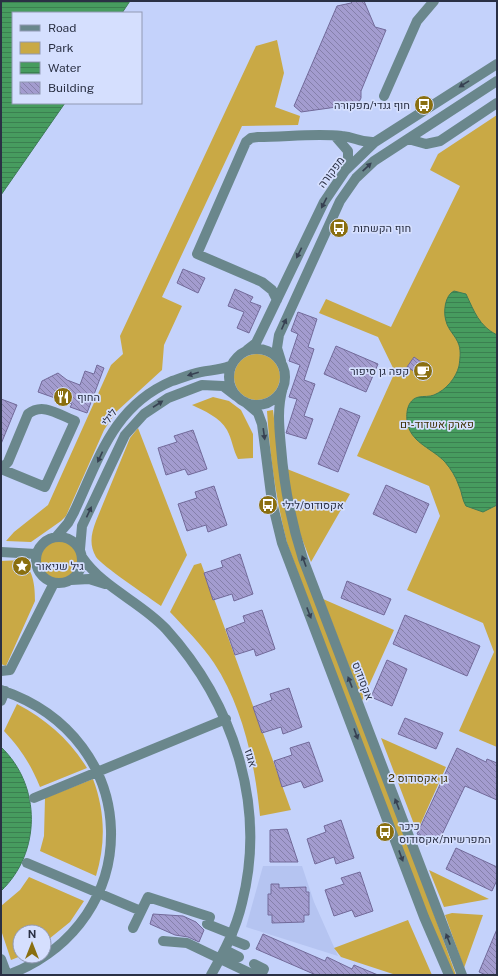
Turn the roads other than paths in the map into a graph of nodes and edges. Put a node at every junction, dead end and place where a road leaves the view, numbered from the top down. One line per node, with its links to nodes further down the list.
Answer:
1 (434, 1): 4 (street)
2 (497, 64): 9 (street, מפקורה, one-way to 9)
3 (497, 81): 6 (street)
4 (384, 96)
5 (497, 103): 10 (street)
6 (433, 123): 8 (street); 10 (street)
7 (335, 136): 9 (street); 11 (street); 12 (street)
8 (408, 139): 10 (street); 14 (street, one-way to 8)
9 (376, 142): 11 (street, מפקורה)
10 (440, 142)
11 (344, 171): 12 (street, מפקורה, one-way to 12)
12 (277, 300): 13 (street, מפקורה)
13 (247, 350): 14 (street); 15 (street)
14 (281, 362): 16 (street)
15 (230, 366): 17 (street); 20 (street, לילי, one-way to 20)
16 (283, 387): 18 (street); 52 (street, אקסודוס, one-way to 16)
17 (236, 396): 18 (street); 22 (street, one-way to 17)
18 (245, 402): 51 (street, one-way to 51)
19 (1, 469): 19 (street)
20 (56, 537): 22 (street); 23 (street)
21 (1, 552): 23 (street)
22 (81, 553): 24 (street); 26 (street, אגוז)
23 (36, 554): 25 (street)
24 (71, 580): 25 (street); 26 (street, אגוז)
25 (54, 583): 27 (street)
26 (113, 587): 30 (street, אגוז)
27 (6, 670)
28 (3, 690): 29 (street); 31 (street)
29 (1, 701)
30 (226, 719): 31 (street); 40 (street, אגוז)
31 (97, 772): 32 (street); 34 (street)
32 (34, 798)
33 (28, 863): 34 (street)
34 (98, 893): 35 (street); 47 (street)
35 (143, 907): 36 (street); 38 (street); 39 (street)
36 (167, 909)
37 (178, 913): 38 (street)
38 (208, 922): 40 (street)
39 (133, 928)
40 (231, 936): 42 (street); 43 (street, אגוז)
41 (163, 941): 45 (street)
42 (245, 945)
43 (225, 950): 45 (street); 48 (street, אגוז)
44 (1, 959): 47 (street)
45 (236, 961): 49 (street)
46 (254, 964): 50 (street)
47 (7, 975)
48 (211, 975)
49 (254, 975)
50 (261, 975)
51 (449, 975)
52 (462, 975)

